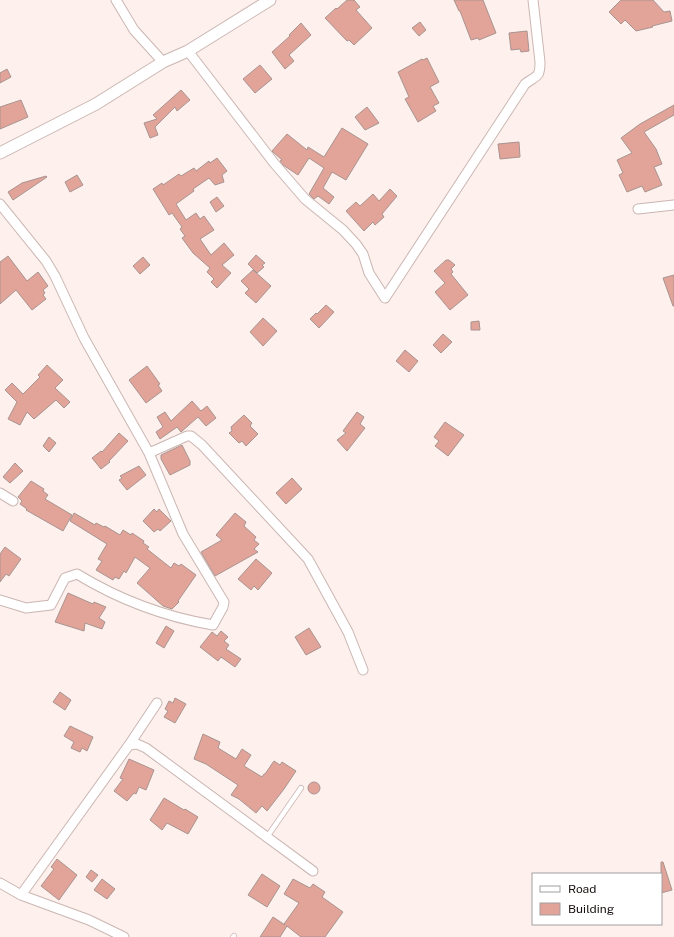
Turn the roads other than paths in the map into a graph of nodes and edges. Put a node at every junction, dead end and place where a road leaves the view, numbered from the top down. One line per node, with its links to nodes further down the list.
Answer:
1 (116, 0): 6 (street)
2 (270, 0): 4 (street)
3 (533, 0): 5 (street)
4 (257, 3): 5 (street)
5 (188, 51): 6 (street)
6 (163, 62): 7 (street)
7 (0, 153)
8 (0, 204): 11 (street)
9 (674, 205): 10 (street)
10 (638, 209)
11 (149, 453): 14 (street); 15 (street)
12 (0, 493): 13 (street)
13 (13, 501)
14 (0, 600)
15 (363, 670)
16 (156, 703): 17 (street)
17 (128, 745): 19 (street); 22 (street)
18 (301, 788): 19 (lane)
19 (267, 837): 20 (street)
20 (313, 871)
21 (0, 883): 22 (street)
22 (21, 895): 23 (street)
23 (124, 937)

